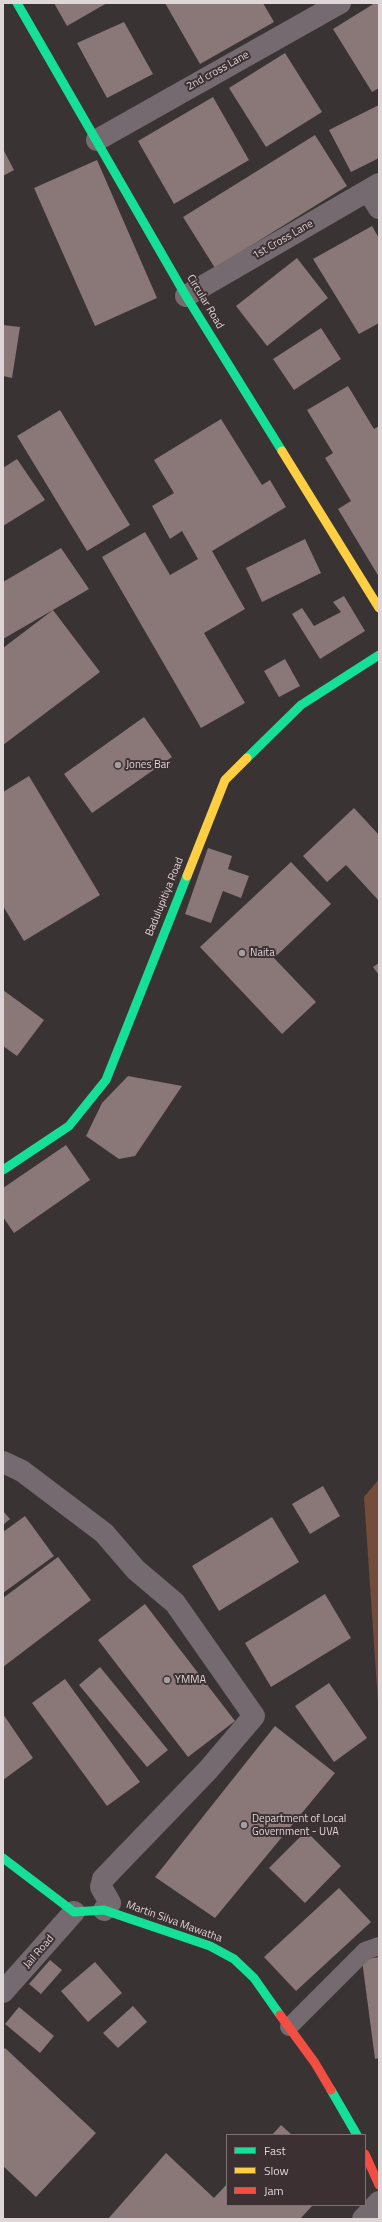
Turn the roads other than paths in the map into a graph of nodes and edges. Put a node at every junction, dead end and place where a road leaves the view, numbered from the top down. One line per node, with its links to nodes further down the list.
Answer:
1 (18, 3): 3 (street, Circular Road)
2 (340, 3): 3 (street, 2nd cross Lane)
3 (97, 140): 5 (street, Circular Road)
4 (375, 194): 5 (street, 1st Cross Lane)
5 (186, 296): 6 (street, Circular Road)
6 (379, 608)
7 (379, 654): 8 (street, Badulupitiya Road)
8 (3, 1170)
9 (3, 1462): 11 (street)
10 (3, 1858): 12 (street)
11 (104, 1910): 12 (street, Martin Silva Mawatha); 15 (street, Martin Silva Mawatha)
12 (74, 1912): 14 (street, Jail Road)
13 (379, 1946): 15 (lane)
14 (3, 1992)
15 (289, 2027): 16 (street, Martin Silva Mawatha)
16 (356, 2134)
17 (366, 2156): 18 (street)
18 (379, 2185)
19 (379, 2202): 20 (street)
20 (364, 2219)

